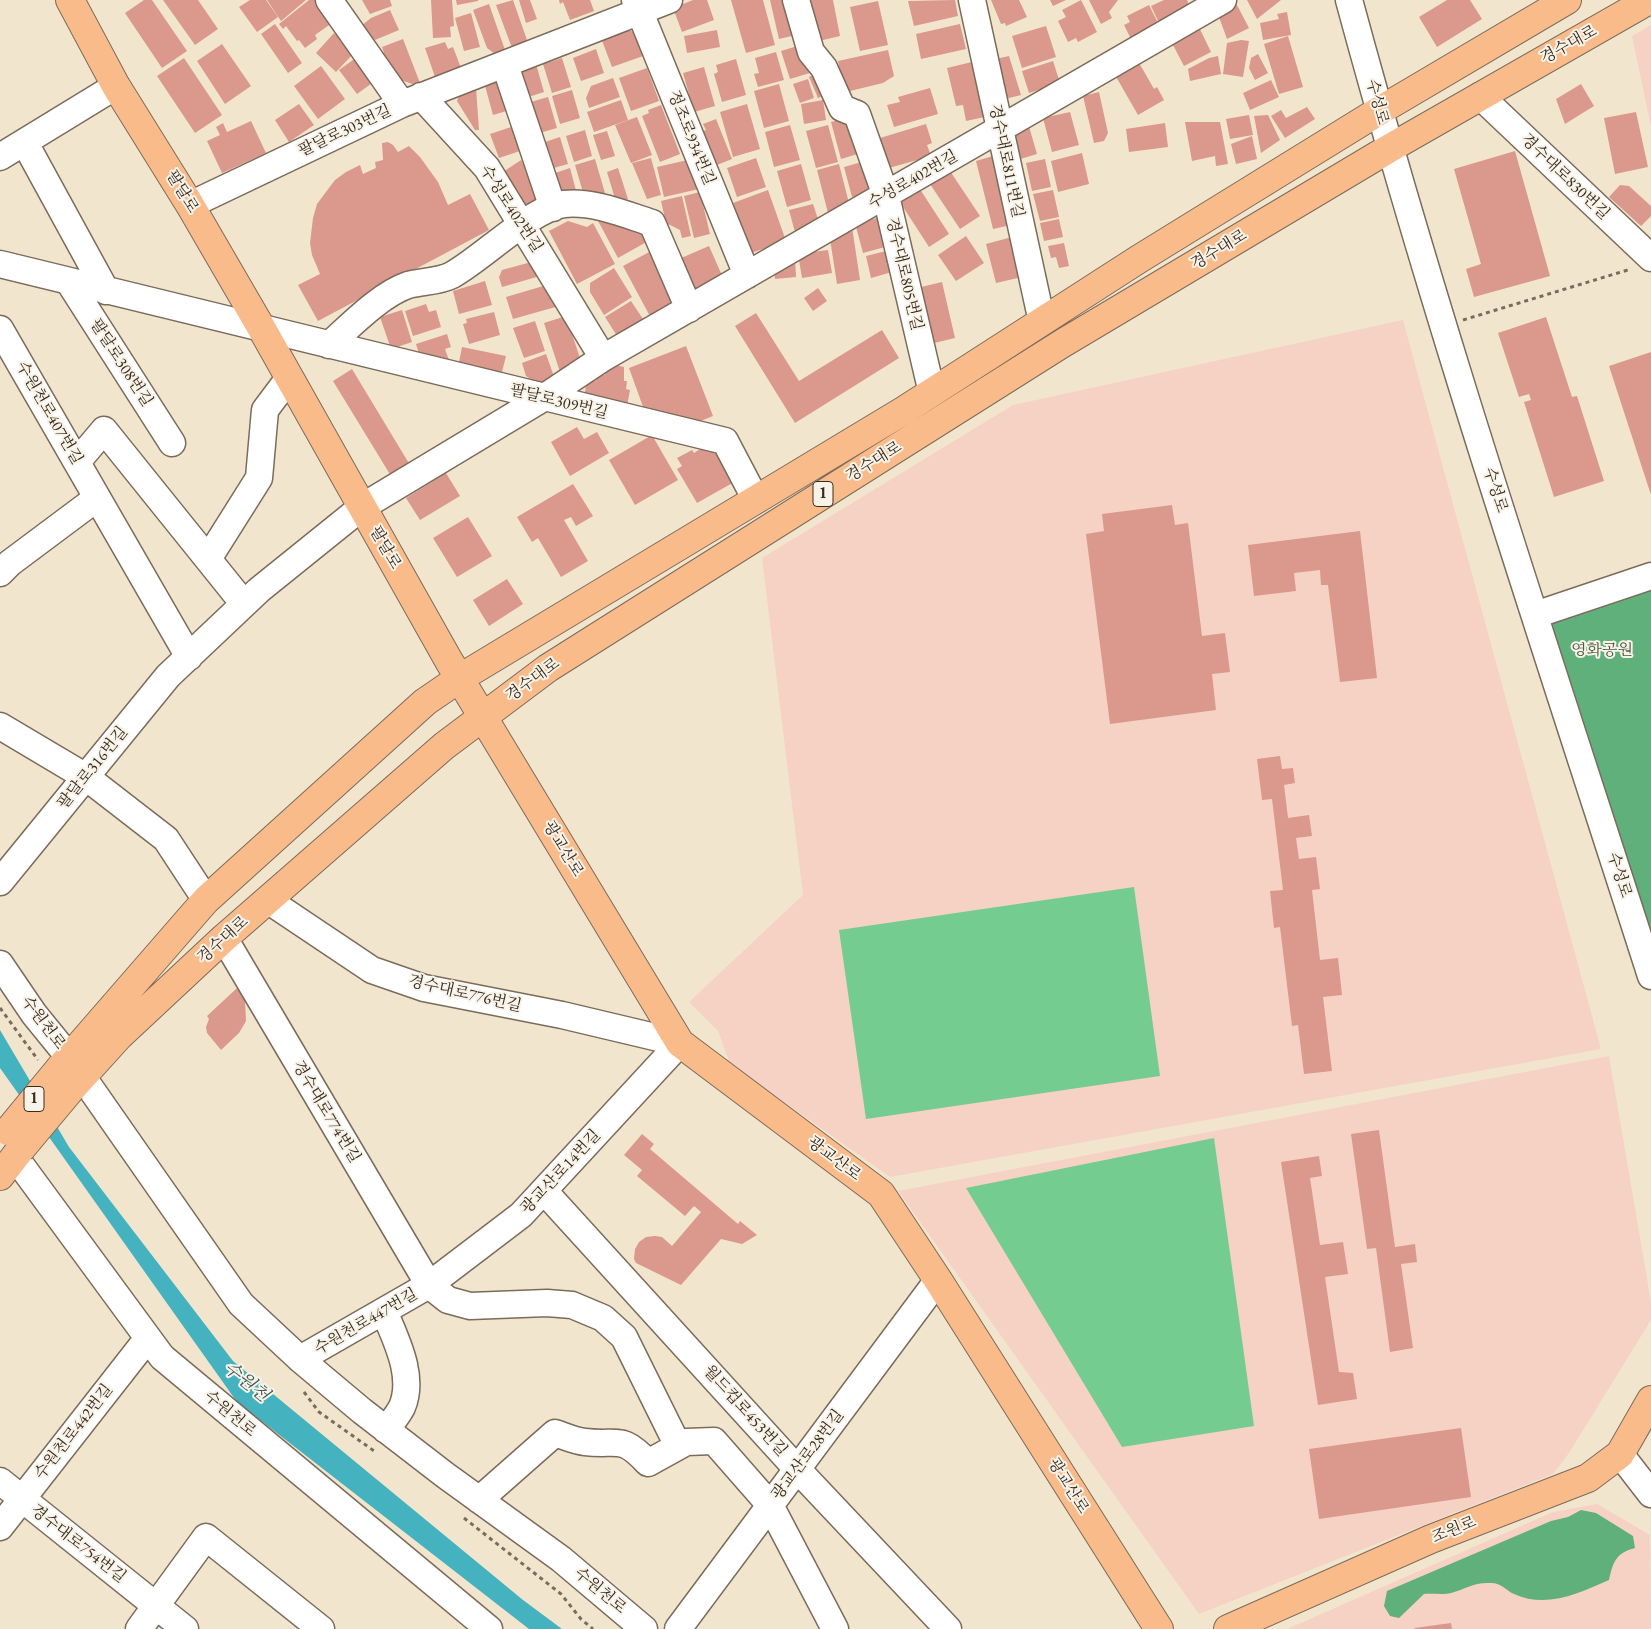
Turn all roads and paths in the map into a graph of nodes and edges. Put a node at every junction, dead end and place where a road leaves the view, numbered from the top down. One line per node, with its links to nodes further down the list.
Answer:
1 (70, 0): 12 (main road, 팔달로)
2 (329, 0): 14 (street, 수성로402번길)
3 (668, 0): 10 (street, 팔달로303번길)
4 (796, 0): 20 (street, 경수대로805번길)
5 (972, 0): 16 (street, 경수대로811번길)
6 (1223, 0): 16 (street, 수성로402번길)
7 (1349, 0): 15 (street, 수성로)
8 (1567, 0): 15 (main road, 경수대로 / 1)
9 (1649, 0): 13 (main road, 경수대로 / 1)
10 (637, 6): 11 (street, 팔달로303번길); 26 (street, 정조로934번길)
11 (505, 66): 14 (street, 팔달로303번길); 22 (street)
12 (116, 86): 17 (street); 21 (main road, 팔달로)
13 (1480, 96): 18 (main road, 경수대로 / 1); 24 (street, 경수대로830번길)
14 (411, 100): 21 (street, 팔달로303번길); 23 (street, 수성로402번길)
15 (1379, 111): 18 (street, 수성로); 30 (main road, 경수대로 / 1)
16 (999, 130): 20 (street, 수성로402번길); 30 (street, 경수대로811번길)
17 (25, 143): 19 (street); 28 (street)
18 (1390, 148): 31 (street, 수성로); 51 (main road, 경수대로 / 1)
19 (0, 157)
20 (886, 196): 26 (street, 수성로402번길); 37 (street, 경수대로805번길)
21 (190, 205): 33 (main road, 팔달로)
22 (553, 208): 23 (street); 29 (street)
23 (522, 225): 34 (street); 35 (street, 수성로402번길)
24 (1642, 263): 31 (path)
25 (0, 264): 27 (street)
26 (747, 275): 29 (street, 수성로402번길)
27 (69, 282): 28 (street); 39 (street, 팔달로308번길)
28 (106, 291): 33 (street)
29 (689, 309): 35 (street, 수성로402번길)
30 (1042, 322): 37 (main road, 경수대로 / 1)
31 (1443, 326): 48 (street, 수성로)
32 (0, 329): 40 (street, 수원천로407번길)
33 (262, 329): 34 (street, 팔달로309번길); 36 (main road, 팔달로)
34 (329, 345): 38 (street, 팔달로309번길)
35 (603, 358): 38 (street, 수성로402번길)
36 (289, 378): 43 (main road, 팔달로); 44 (street)
37 (932, 393): 42 (main road, 경수대로 / 1)
38 (544, 398): 42 (street, 팔달로309번길); 43 (street, 수성로402번길)
39 (172, 443)
40 (77, 462): 41 (street, 수원천로407번길); 44 (street)
41 (98, 498): 45 (street); 49 (street)
42 (756, 500): 50 (main road, 경수대로 / 1)
43 (362, 506): 47 (street, 팔달로316번길); 50 (main road, 팔달로)
44 (208, 559): 47 (street)
45 (3, 560)
46 (1651, 576): 48 (street)
47 (244, 604): 49 (street, 팔달로316번길)
48 (1535, 615): 59 (street, 수성로)
49 (189, 656): 53 (street, 팔달로316번길)
50 (460, 678): 51 (main road, 팔달로); 55 (main road, 경수대로 / 1)
51 (483, 717): 56 (main road, 경수대로 / 1); 60 (main road, 광교산로)
52 (0, 726): 53 (street)
53 (86, 777): 54 (street, 팔달로316번길); 55 (street)
54 (0, 882)
55 (206, 900): 61 (main road, 경수대로 / 1)
56 (269, 901): 57 (main road, 경수대로 / 1); 60 (street, 경수대로776번길)
57 (224, 938): 61 (main road, 경수대로 / 1); 65 (street, 경수대로774번길)
58 (0, 964): 61 (street, 수원천로)
59 (1651, 976)
60 (680, 1043): 63 (street, 광교산로14번길); 64 (main road, 광교산로)
61 (71, 1072): 62 (main road, 1, bridge); 68 (street, 수원천로)
62 (6, 1148): 67 (street, 수원천로)
63 (544, 1190): 65 (street, 광교산로14번길); 73 (street, 월드컵로453번길)
64 (938, 1280): 73 (street, 광교산로28번길); 90 (main road, 광교산로)
65 (429, 1285): 66 (street, 수원천로447번길); 71 (street, 수원천로447번길)
66 (384, 1311): 68 (street, 수원천로447번길); 70 (street)
67 (148, 1338): 76 (street, 수원천로442번길); 81 (street, 수원천로)
68 (300, 1359): 70 (street, 수원천로)
69 (1651, 1400): 72 (main road, 조원로)
70 (386, 1430): 77 (street, 수원천로)
71 (678, 1446): 77 (street); 78 (street)
72 (1620, 1454): 75 (street); 91 (main road, 조원로)
73 (797, 1469): 78 (street, 광교산로28번길); 89 (street, 월드컵로453번길)
74 (0, 1481): 76 (street, 경수대로754번길)
75 (1651, 1494)
76 (21, 1499): 79 (street, 수원천로442번길); 80 (street, 경수대로754번길)
77 (479, 1500): 86 (street, 수원천로)
78 (770, 1505): 87 (street, 광교산로28번길); 88 (street)
79 (0, 1527)
80 (156, 1606): 82 (street); 83 (street, 경수대로754번길); 84 (street)
81 (460, 1620): 85 (street, 수원천로)
82 (139, 1629)
83 (185, 1629)
84 (321, 1629)
85 (489, 1629)
86 (644, 1629)
87 (678, 1629)
88 (836, 1629)
89 (948, 1629)
90 (1159, 1629)
91 (1228, 1629)

